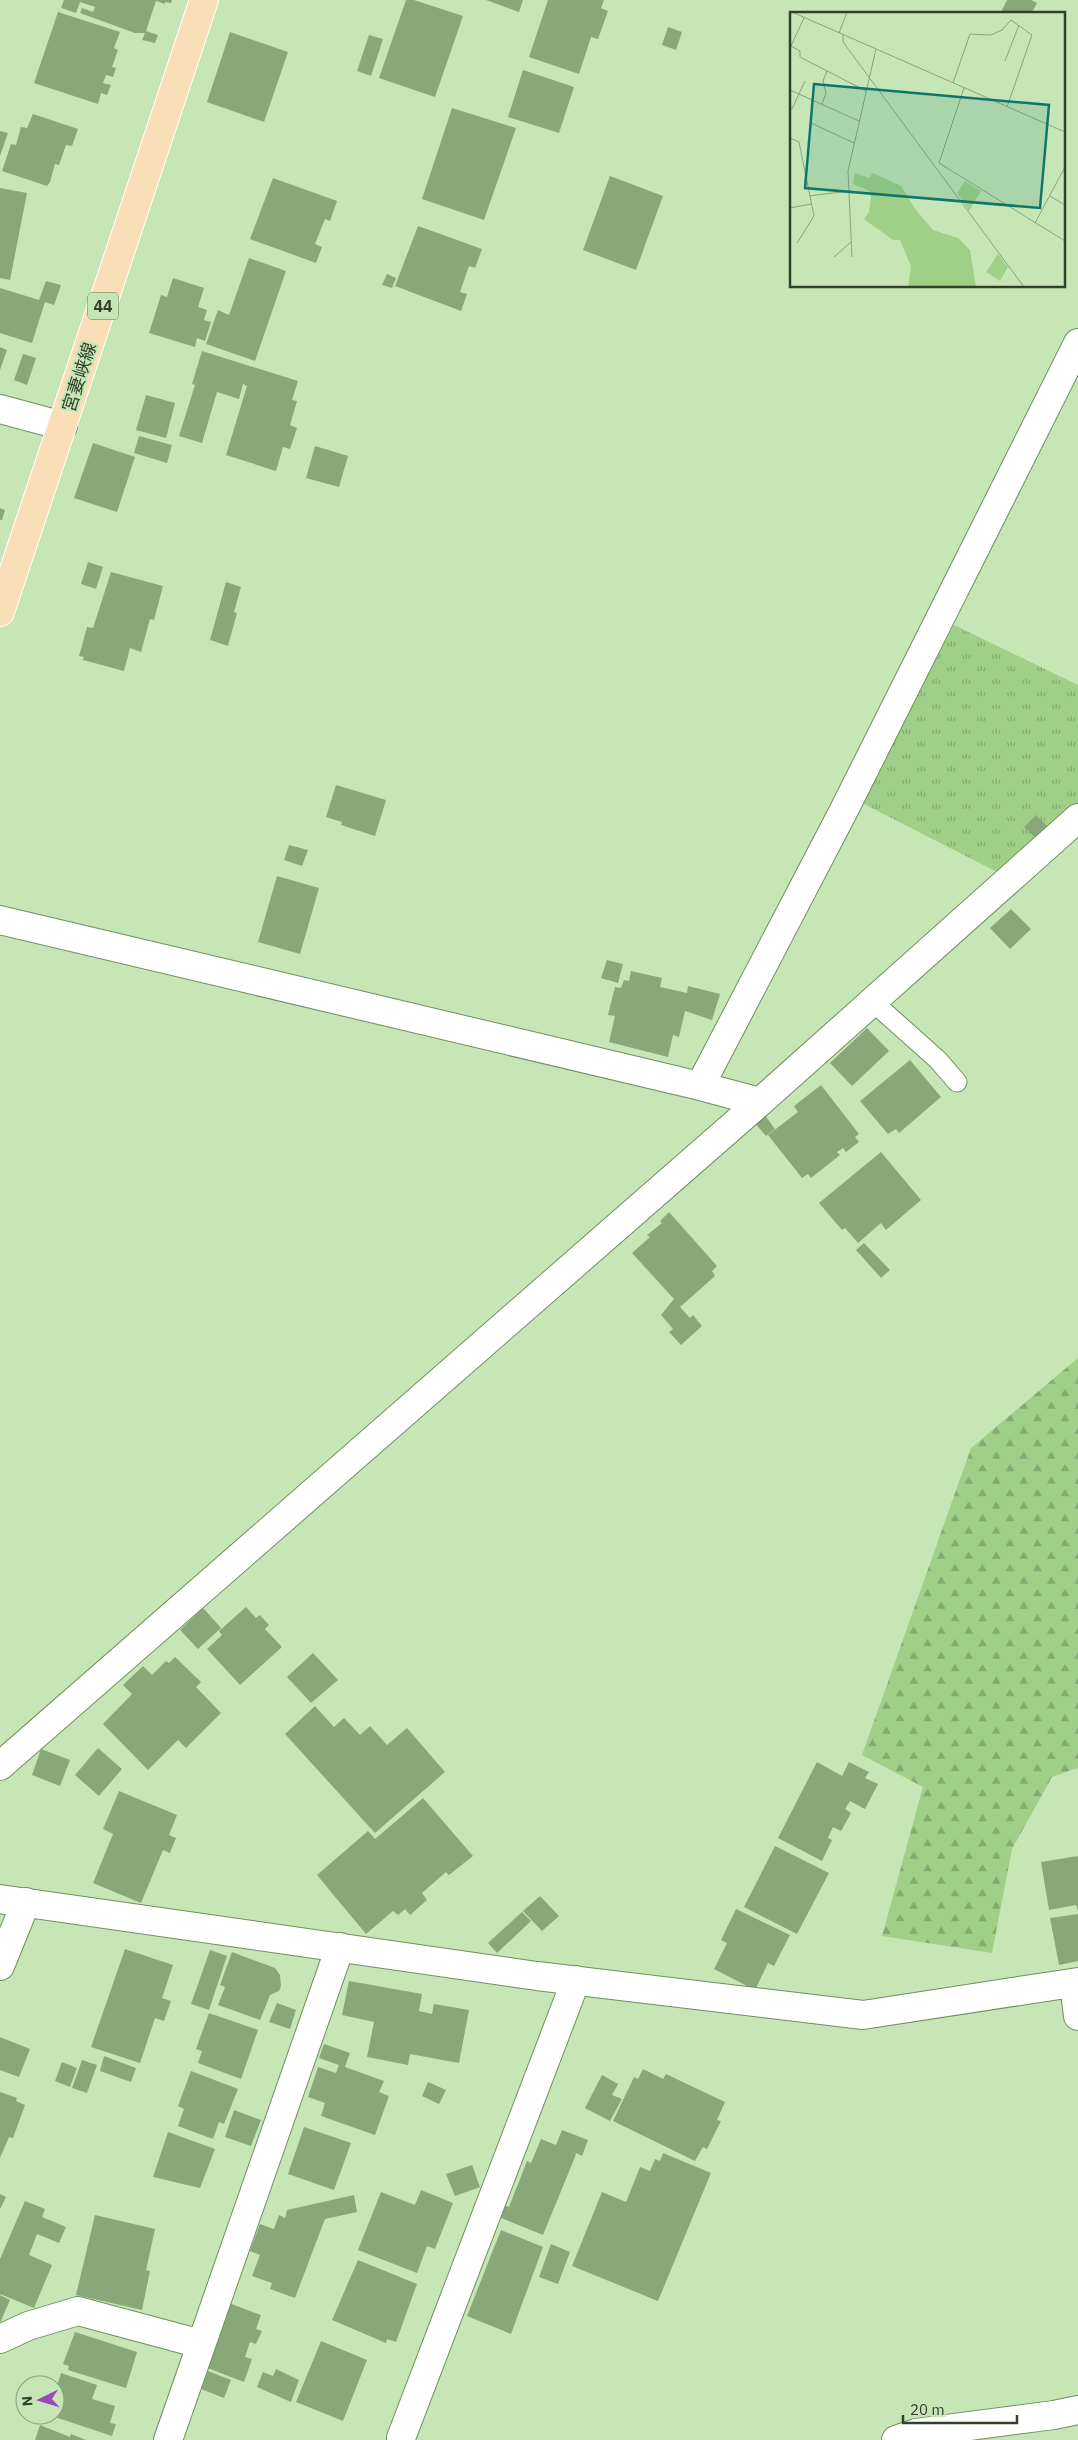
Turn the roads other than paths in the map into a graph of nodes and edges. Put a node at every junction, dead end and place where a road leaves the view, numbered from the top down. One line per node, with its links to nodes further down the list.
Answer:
1 (204, 0): 4 (main road, 宮妻峡線 / 44)
2 (1078, 343): 10 (street)
3 (0, 409): 4 (street)
4 (63, 426): 5 (main road, 宮妻峡線 / 44)
5 (0, 612)
6 (1078, 818): 8 (street)
7 (0, 920): 10 (street)
8 (873, 1002): 9 (lane); 11 (street)
9 (957, 1082)
10 (700, 1086): 11 (street)
11 (760, 1102): 12 (street)
12 (0, 1766)
13 (13, 1901): 14 (street); 15 (street)
14 (340, 1947): 16 (street); 20 (street)
15 (0, 1966)
16 (576, 1980): 17 (street); 22 (street)
17 (1076, 1983): 18 (street)
18 (1078, 2016)
19 (0, 2339): 20 (street)
20 (200, 2344): 23 (street)
21 (1078, 2410): 24 (street)
22 (401, 2438)
23 (168, 2440)
24 (896, 2440)

